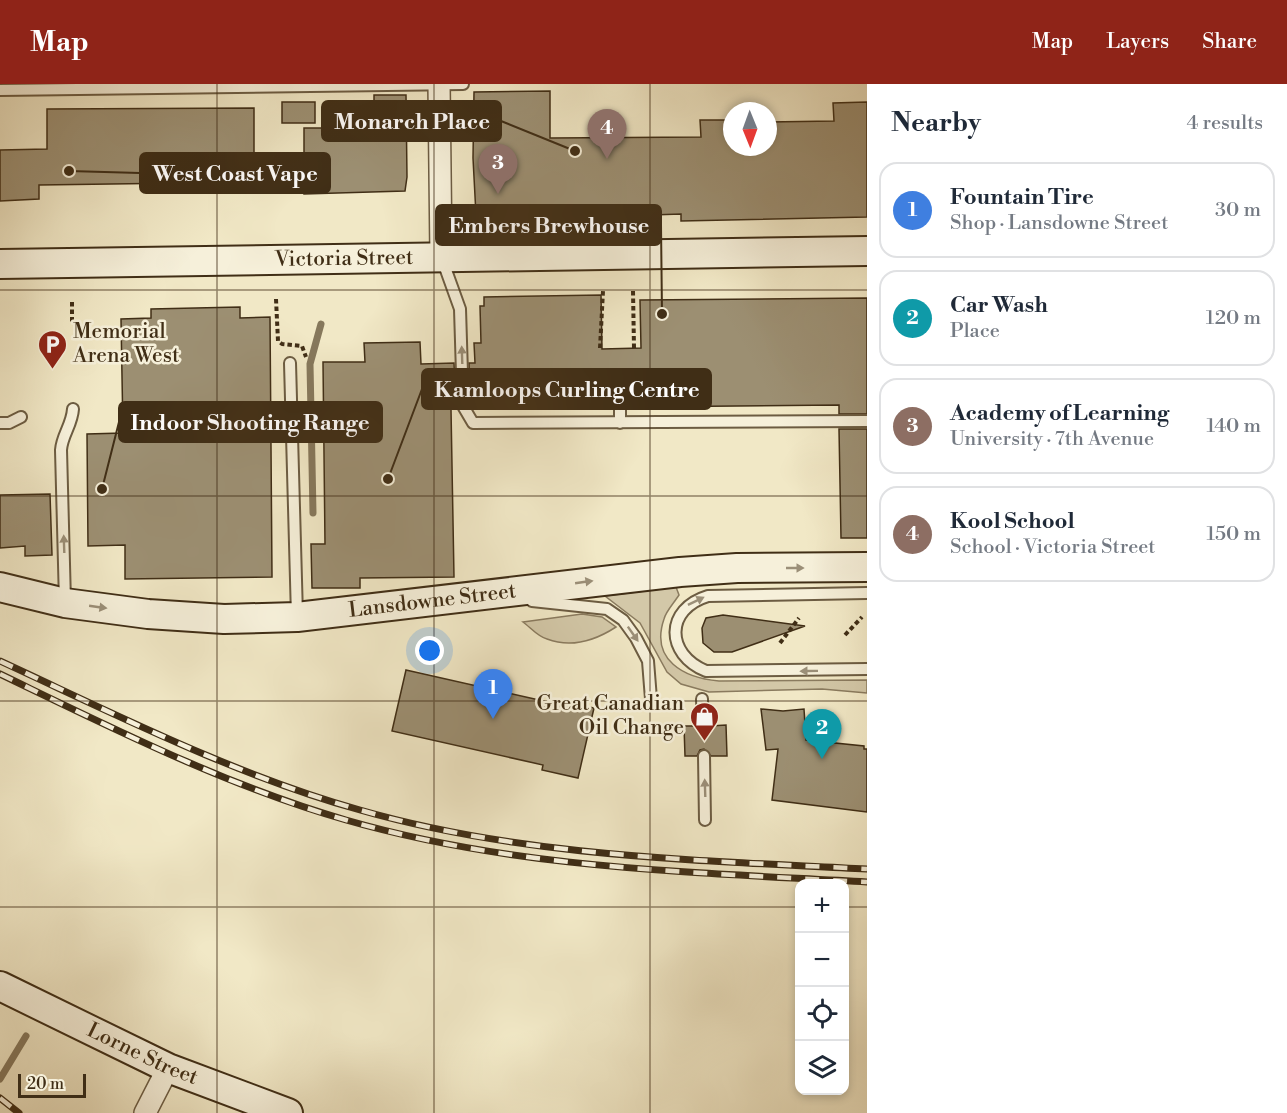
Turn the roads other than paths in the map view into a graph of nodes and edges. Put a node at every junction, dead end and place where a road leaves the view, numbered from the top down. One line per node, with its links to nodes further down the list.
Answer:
1 (439, 84): 2 (lane); 3 (lane); 5 (street)
2 (464, 84)
3 (0, 90)
4 (867, 251): 5 (street, Victoria Street)
5 (441, 256): 6 (street, Victoria Street); 13 (lane, one-way to 5)
6 (0, 264)
7 (290, 363): 19 (lane)
8 (620, 407): 13 (lane)
9 (73, 410): 18 (lane, one-way to 9)
10 (21, 417): 12 (lane)
11 (867, 420): 13 (lane)
12 (0, 423)
13 (621, 423)
14 (867, 567): 17 (street, Lansdowne Street, one-way to 14)
15 (0, 587): 18 (street, Lansdowne Street)
16 (867, 593): 20 (lane, one-way to 16)
17 (480, 596): 19 (street, Lansdowne Street); 21 (lane, one-way to 21)
18 (65, 603): 19 (street, Lansdowne Street, one-way to 19)
19 (297, 617)
20 (867, 669)
21 (651, 699)
22 (702, 699): 23 (lane)
23 (703, 726)
24 (704, 756): 25 (lane, one-way to 24)
25 (705, 820)
26 (0, 986): 27 (street, Lorne Street)
27 (168, 1068): 28 (street); 29 (street, Lorne Street)
28 (145, 1113)
29 (288, 1113)

